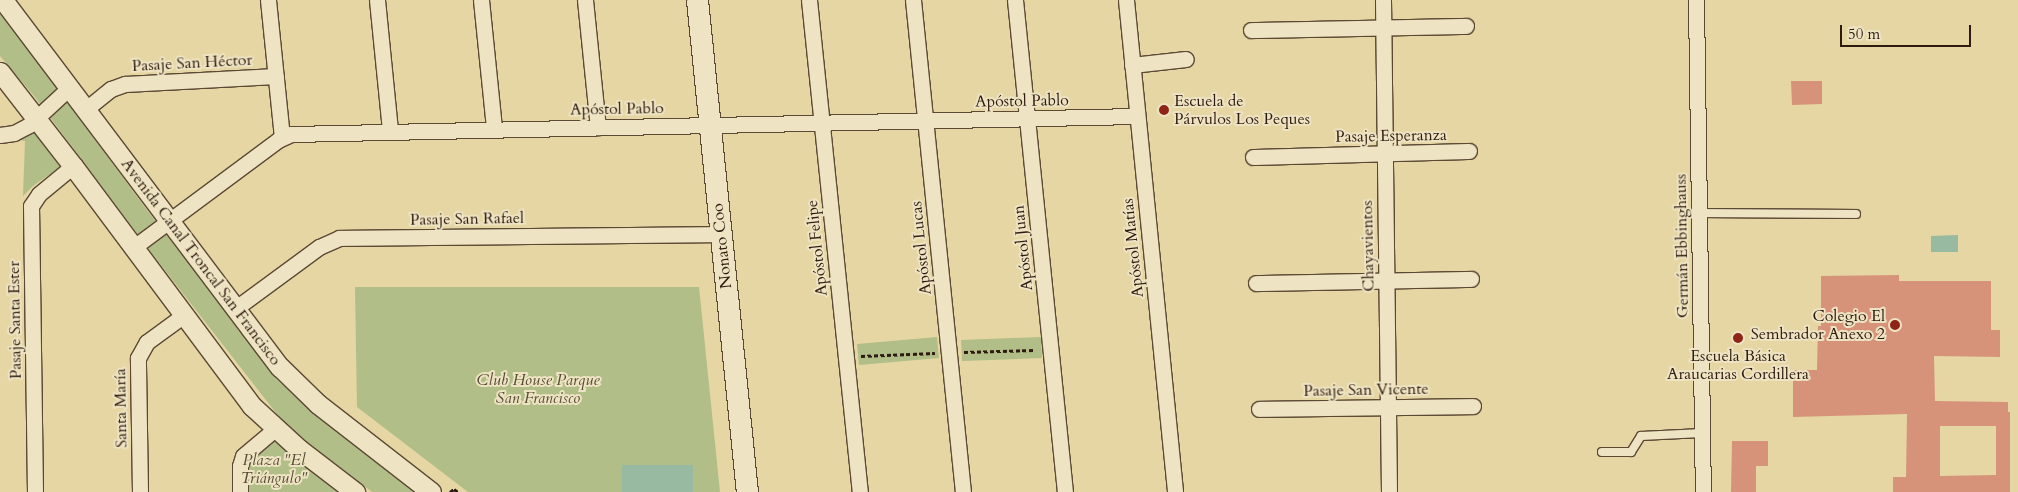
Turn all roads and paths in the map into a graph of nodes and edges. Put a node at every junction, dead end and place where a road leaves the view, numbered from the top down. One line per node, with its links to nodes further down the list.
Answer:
1 (268, 0): 19 (street)
2 (377, 0): 30 (street)
3 (481, 0): 29 (street)
4 (585, 0): 28 (street)
5 (697, 0): 27 (main road, Nonato Coo)
6 (810, 0): 26 (street, Apóstol Felipe)
7 (913, 0): 25 (street, Apóstol Lucas)
8 (1015, 0): 24 (street, Apóstol Juan)
9 (1126, 0): 17 (street, Apóstol Matías)
10 (1383, 0): 14 (street, Chayavientos)
11 (1696, 0): 37 (street, Germán Ebbinghauss)
12 (10, 2): 20 (street, Avenida Canal Troncal San Francisco)
13 (1466, 26): 14 (street)
14 (1383, 28): 15 (street); 34 (street, Chayavientos)
15 (1250, 30)
16 (1186, 59): 17 (street)
17 (1132, 65): 22 (street, Apóstol Matías)
18 (0, 72): 23 (street)
19 (276, 76): 21 (street, Pasaje San Héctor); 32 (street)
20 (70, 87): 21 (street, Avenida Canal Troncal San Francisco); 23 (street)
21 (86, 109): 39 (street, Avenida Canal Troncal San Francisco)
22 (1137, 116): 24 (street, Apóstol Pablo); 64 (street, Apóstol Matías)
23 (36, 119): 31 (street); 36 (street)
24 (1027, 119): 25 (street, Apóstol Pablo); 63 (street, Apóstol Juan)
25 (926, 121): 26 (street, Apóstol Pablo); 62 (street, Apóstol Lucas)
26 (822, 123): 27 (street, Apóstol Pablo); 61 (street, Apóstol Felipe)
27 (710, 125): 28 (street, Apóstol Pablo); 40 (main road, Nonato Coo)
28 (598, 127): 29 (street, Apóstol Pablo)
29 (494, 129): 30 (street, Apóstol Pablo)
30 (390, 131): 32 (street, Apóstol Pablo)
31 (0, 135)
32 (282, 137): 39 (street, Apóstol Pablo)
33 (1469, 151): 34 (street, Pasaje Esperanza)
34 (1385, 153): 35 (street, Pasaje Esperanza); 43 (street, Chayavientos)
35 (1254, 157)
36 (73, 166): 41 (street); 53 (street, Pasaje Santa Ester)
37 (1699, 213): 38 (lane); 51 (street, Germán Ebbinghauss)
38 (1856, 214)
39 (170, 220): 41 (street, Apóstol Pablo); 45 (street, Avenida Canal Troncal San Francisco)
40 (721, 234): 45 (street, Pasaje San Rafael); 60 (main road, Nonato Coo)
41 (134, 248): 46 (street)
42 (1471, 279): 43 (street)
43 (1386, 280): 44 (street); 48 (street, Chayavientos)
44 (1256, 283)
45 (236, 308): 57 (street, Avenida Canal Troncal San Francisco)
46 (184, 315): 50 (street); 54 (street, Santa María)
47 (1473, 406): 48 (street, Pasaje San Vicente)
48 (1388, 407): 49 (street, Pasaje San Vicente); 65 (street, Chayavientos)
49 (1259, 409)
50 (275, 429): 55 (street); 56 (street)
51 (1702, 433): 52 (lane); 66 (street, Germán Ebbinghauss)
52 (1602, 452)
53 (35, 492)
54 (140, 492)
55 (240, 492)
56 (356, 492)
57 (430, 492)
58 (450, 492): 59 (path)
59 (458, 492)
60 (747, 492)
61 (860, 492)
62 (963, 492)
63 (1065, 492)
64 (1175, 492)
65 (1389, 492)
66 (1704, 492)

